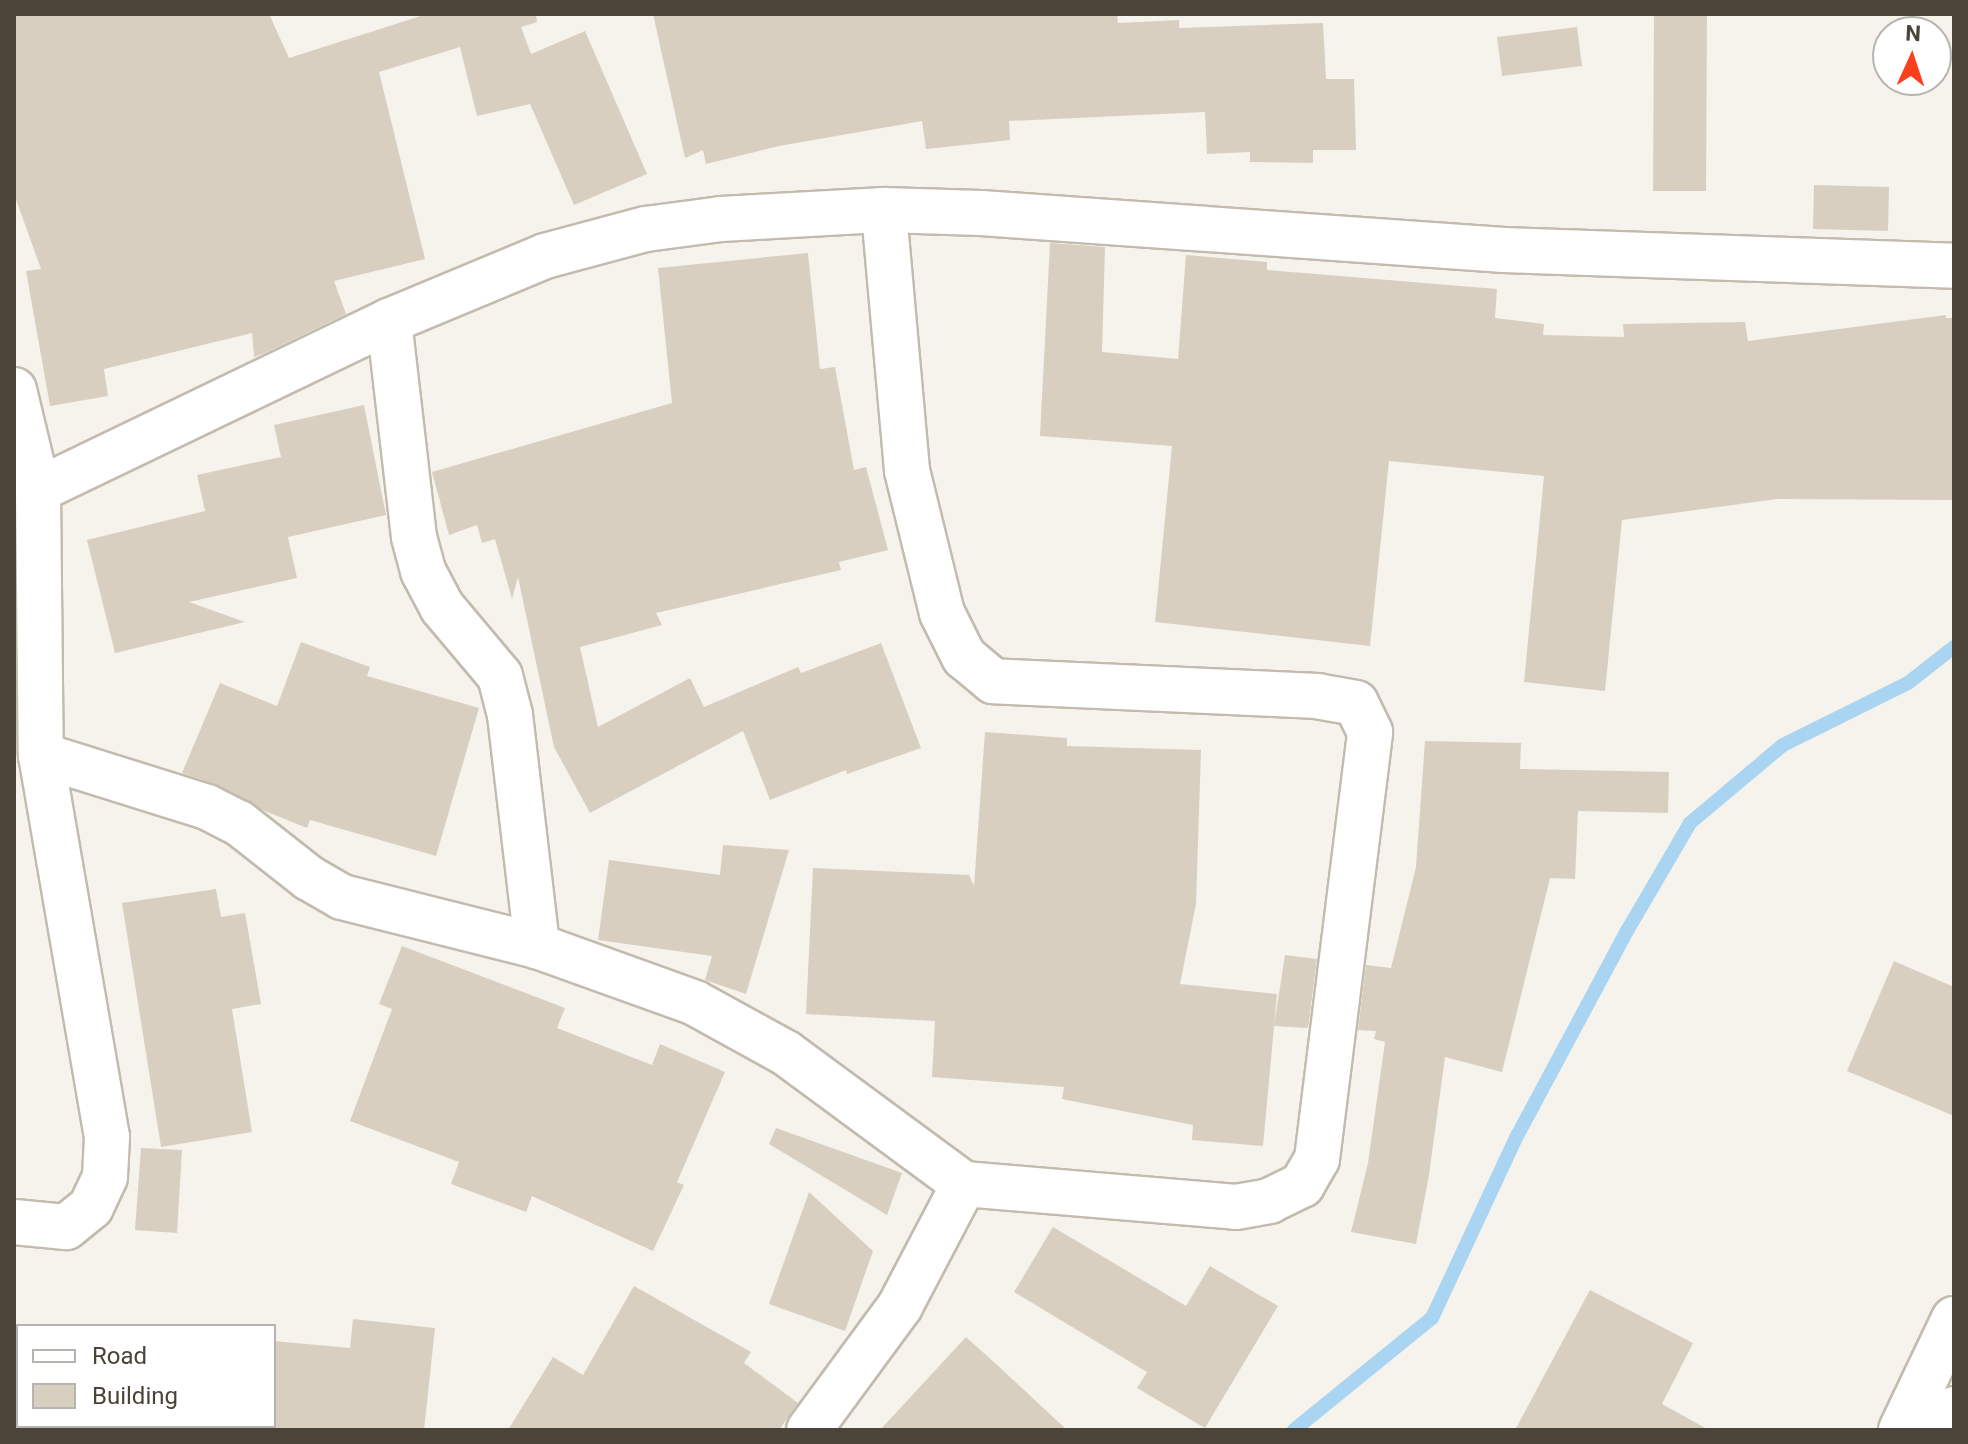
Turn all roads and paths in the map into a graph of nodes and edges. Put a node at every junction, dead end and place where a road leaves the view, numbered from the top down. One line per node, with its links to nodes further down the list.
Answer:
1 (884, 210): 2 (street); 3 (street); 8 (street)
2 (1954, 266)
3 (389, 321): 5 (street); 7 (street)
4 (14, 390): 5 (street)
5 (38, 490): 6 (street)
6 (41, 755): 7 (street); 9 (street)
7 (537, 946): 8 (street)
8 (964, 1184): 12 (street)
9 (14, 1222)
10 (1954, 1319): 13 (street)
11 (1954, 1409): 14 (street)
12 (809, 1430)
13 (1901, 1430)
14 (1944, 1430)

